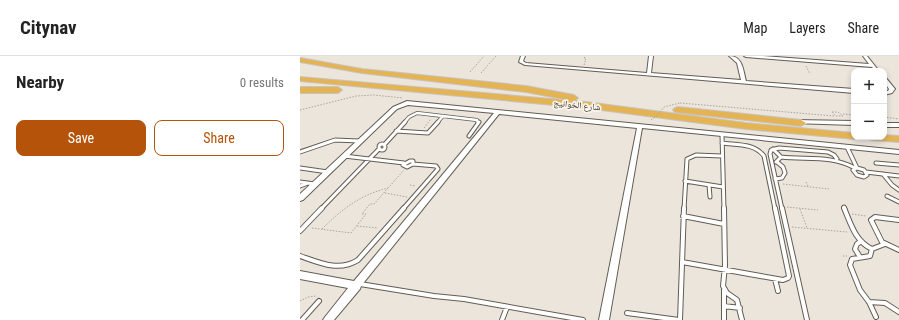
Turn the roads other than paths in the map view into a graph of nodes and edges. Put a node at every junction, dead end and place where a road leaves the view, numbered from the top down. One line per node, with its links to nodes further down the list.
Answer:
1 (303, 56): 7 (highway)
2 (524, 56): 10 (street)
3 (651, 56): 10 (street)
4 (865, 56): 8 (street)
5 (739, 57): 8 (street); 12 (street)
6 (300, 62): 7 (highway)
7 (327, 65): 17 (highway)
8 (873, 66)
9 (300, 72): 17 (highway, شارع الخوانيج)
10 (649, 74): 12 (street)
11 (300, 79): 20 (highway, شارع الخوانيج)
12 (744, 82): 15 (street)
13 (887, 83): 16 (street)
14 (300, 90): 20 (highway)
15 (851, 90)
16 (887, 92)
17 (574, 98): 21 (highway, شارع الخوانيج)
18 (498, 112): 24 (street); 35 (street); 85 (street)
19 (443, 116): 28 (lane); 28 (lane); 31 (lane)
20 (648, 116): 32 (highway, شارع الخوانيج)
21 (794, 122): 22 (street); 26 (highway, شارع الخوانيج)
22 (851, 124)
23 (887, 125): 25 (street)
24 (640, 126): 30 (street); 100 (street)
25 (899, 126)
26 (851, 127)
27 (887, 130): 29 (highway)
28 (396, 131): 44 (lane)
29 (899, 131)
30 (722, 134): 36 (lane); 37 (street)
31 (469, 136)
32 (851, 136)
33 (887, 138): 34 (highway)
34 (899, 139)
35 (359, 142): 39 (lane); 41 (street)
36 (722, 143): 42 (lane); 84 (lane)
37 (847, 147): 40 (street); 53 (lane)
38 (773, 149): 43 (lane); 45 (lane); 48 (lane)
39 (300, 152)
40 (899, 152)
41 (344, 156): 44 (lane); 54 (street)
42 (722, 156): 59 (lane); 64 (lane)
43 (781, 157): 45 (lane); 46 (lane)
44 (369, 159): 47 (lane); 74 (lane)
45 (837, 159): 53 (lane)
46 (777, 162): 48 (lane); 58 (lane)
47 (404, 163): 50 (lane); 50 (lane)
48 (771, 163): 58 (lane)
49 (876, 163): 51 (lane)
50 (413, 164): 79 (lane)
51 (899, 165)
52 (300, 168): 54 (lane)
53 (856, 168): 55 (lane); 55 (lane)
54 (328, 172): 61 (street)
55 (866, 172): 56 (lane)
56 (883, 174): 57 (lane); 65 (lane)
57 (899, 176)
58 (775, 178): 104 (lane)
59 (686, 181): 62 (lane); 71 (lane)
60 (300, 182): 61 (lane)
61 (312, 184): 63 (lane); 68 (street)
62 (709, 185): 64 (lane); 67 (lane)
63 (300, 186)
64 (723, 187): 73 (lane)
65 (899, 190)
66 (886, 196): 69 (lane)
67 (710, 197)
68 (300, 198)
69 (899, 202)
70 (844, 207): 75 (lane)
71 (683, 216): 73 (lane); 81 (lane)
72 (899, 220): 76 (lane)
73 (724, 224): 82 (lane)
74 (301, 229)
75 (860, 242): 77 (lane); 80 (lane)
76 (885, 244): 77 (lane); 78 (lane)
77 (872, 249): 80 (lane)
78 (899, 250)
79 (300, 256)
80 (860, 257): 89 (lane)
81 (682, 262): 82 (lane); 101 (lane)
82 (724, 270): 84 (lane); 86 (lane)
83 (300, 275): 85 (street)
84 (776, 279): 87 (lane)
85 (358, 285): 91 (lane); 97 (street)
86 (724, 290): 90 (lane); 92 (lane)
87 (778, 291)
88 (319, 301): 96 (lane)
89 (869, 302): 93 (lane); 95 (lane)
90 (724, 306): 92 (lane); 102 (lane)
91 (508, 307): 98 (lane); 99 (lane)
92 (740, 308): 103 (lane)
93 (899, 312)
94 (626, 313): 101 (lane)
95 (876, 317)
96 (302, 320)
97 (328, 320)
98 (502, 320)
99 (582, 320)
100 (604, 320)
101 (679, 320)
102 (724, 320)
103 (742, 320)
104 (807, 320)

